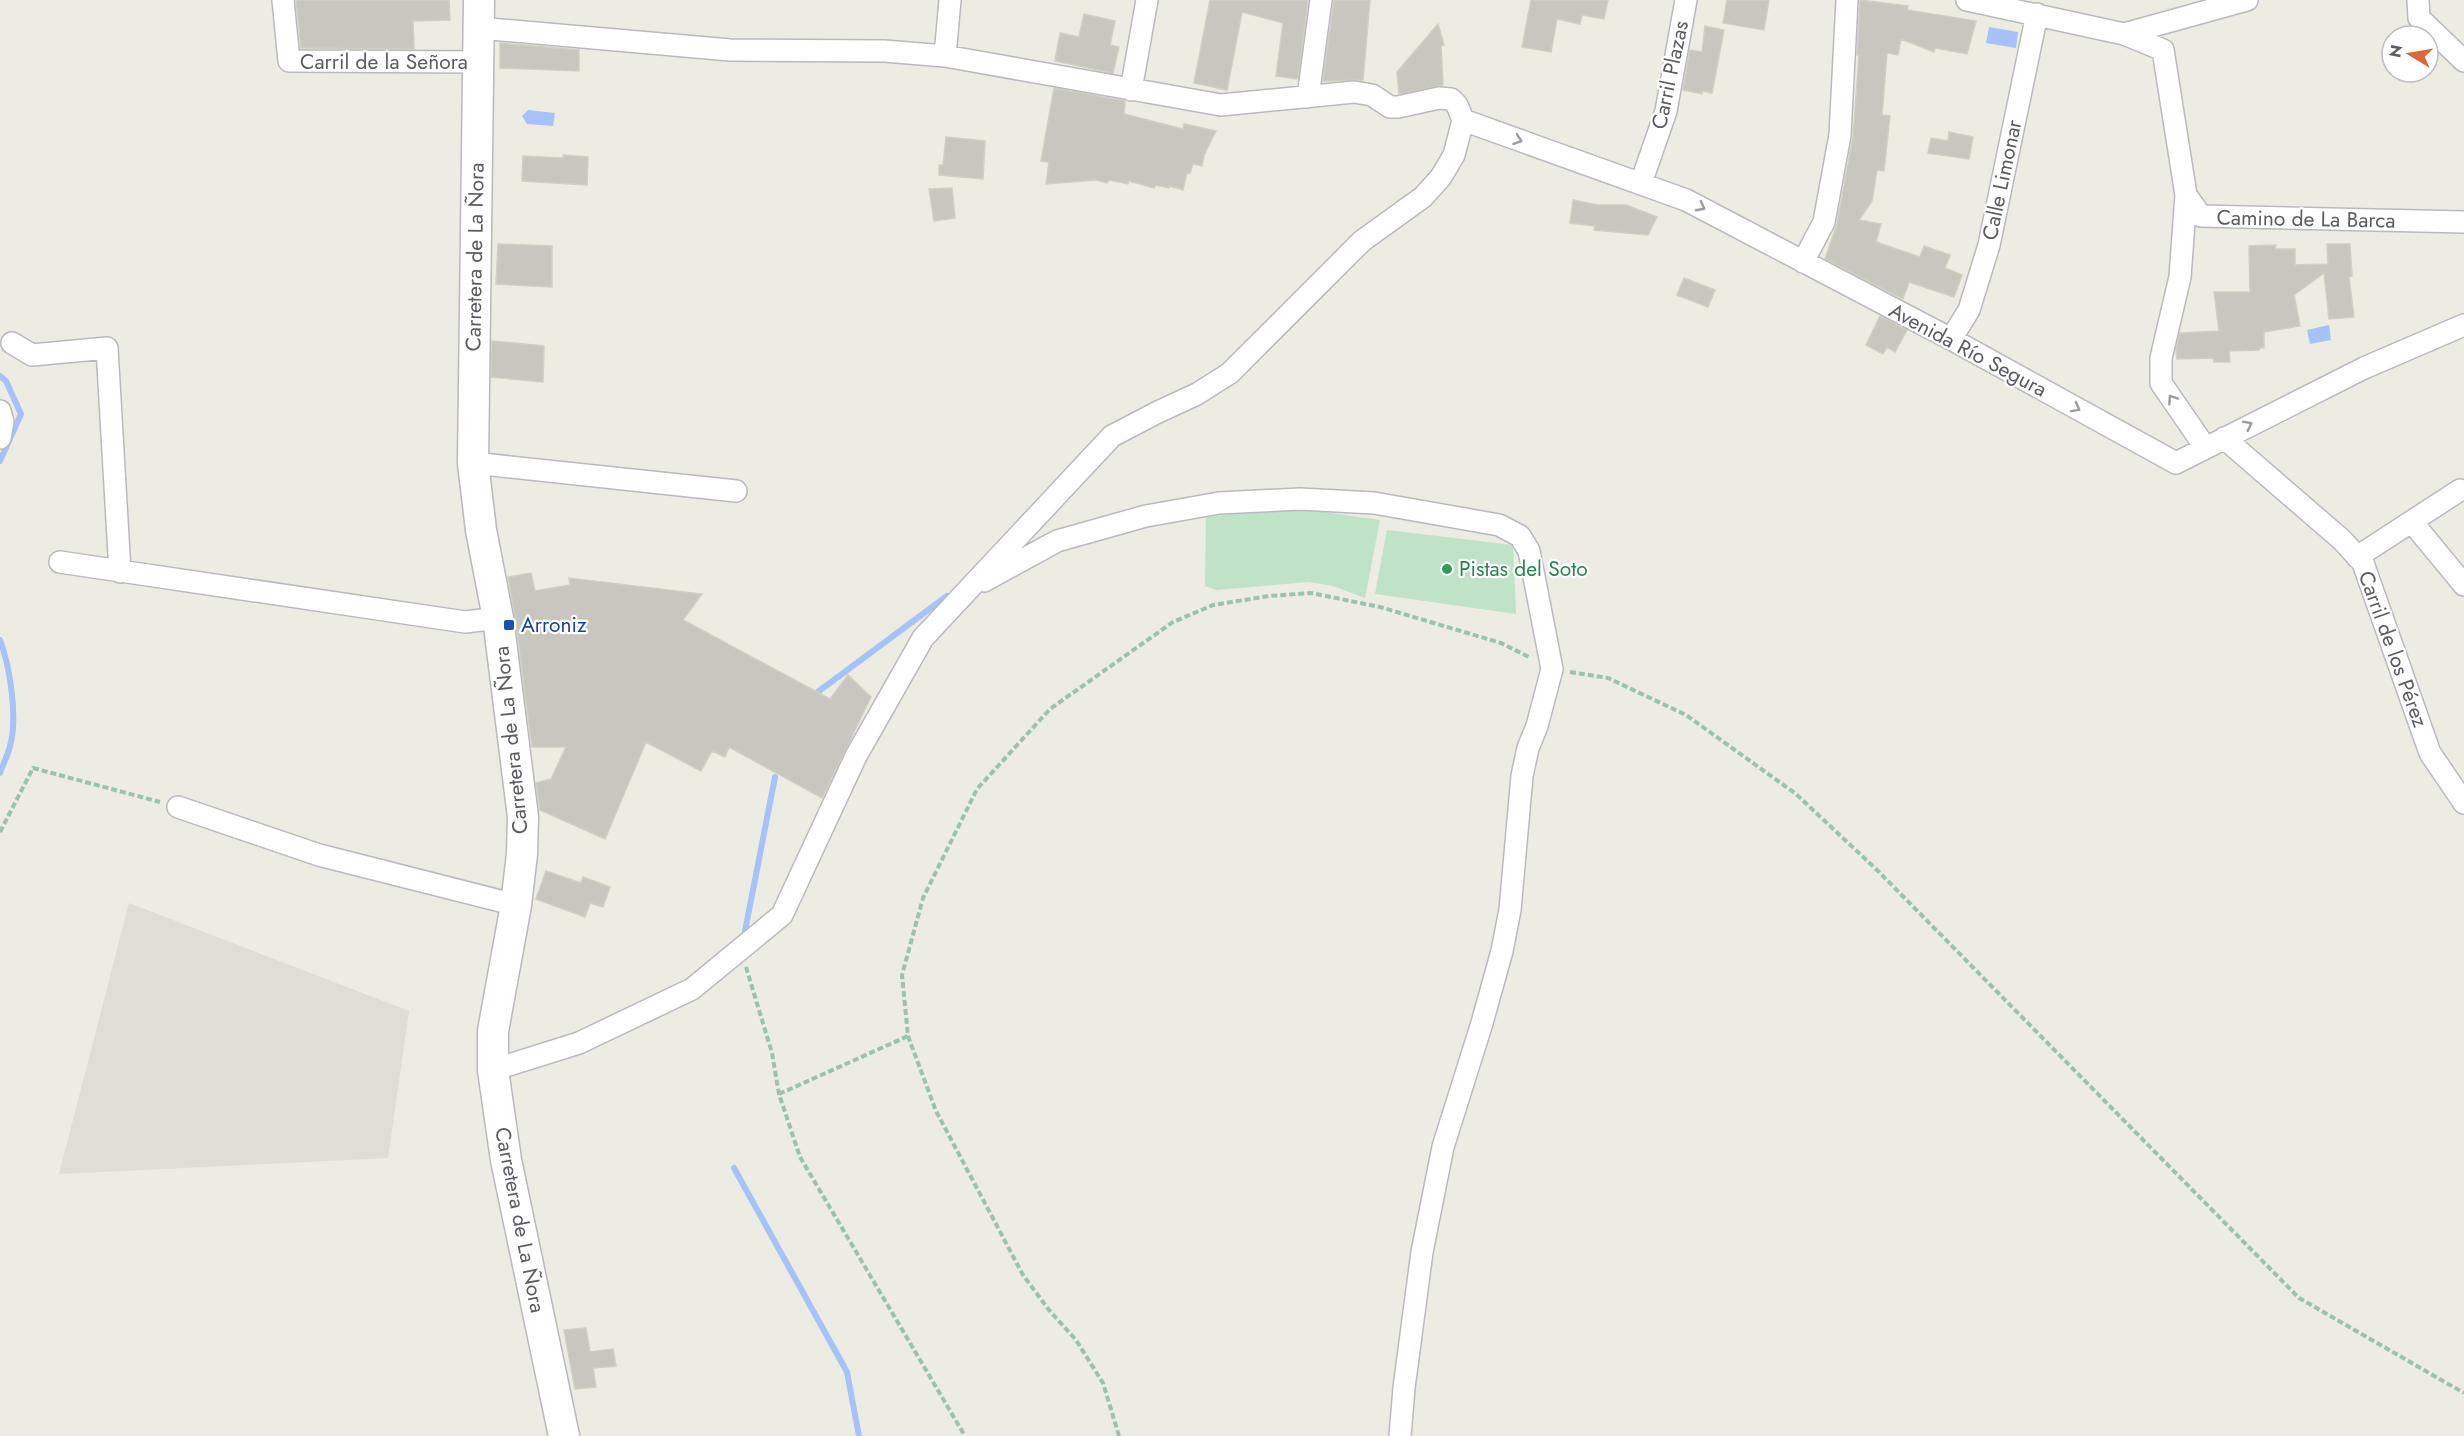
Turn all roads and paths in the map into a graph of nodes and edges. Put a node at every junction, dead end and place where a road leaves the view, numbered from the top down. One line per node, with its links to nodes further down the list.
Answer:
1 (283, 0): 15 (street, Carril de la Señora)
2 (950, 0): 13 (street)
3 (1147, 0): 16 (street)
4 (1321, 0): 17 (street)
5 (1686, 0): 19 (street, Carril Plazas)
6 (1846, 0): 22 (street)
7 (1967, 0): 11 (street)
8 (2247, 0): 12 (street)
9 (2418, 0): 14 (street)
10 (479, 14): 13 (street); 15 (main road, Carretera de La Ñora)
11 (2037, 14): 12 (street); 24 (street, Calle Limonar)
12 (2124, 34): 20 (street)
13 (945, 56): 16 (street)
14 (2464, 61)
15 (479, 62): 30 (main road, Carretera de La Ñora)
16 (1131, 90): 17 (street)
17 (1308, 97): 18 (street)
18 (1463, 120): 19 (street, Avenida Río Segura, one-way to 19); 38 (street)
19 (1641, 183): 22 (street, Avenida Río Segura, one-way to 22)
20 (2186, 195): 21 (street, Camino de La Barca); 29 (street, one-way to 20)
21 (2464, 222)
22 (1803, 261): 24 (street, Avenida Río Segura)
23 (2464, 325): 28 (street, Avenida Río Segura, one-way to 23)
24 (1951, 339): 29 (street, Avenida Río Segura, one-way to 29)
25 (12, 343): 36 (street)
26 (0, 411): 27 (street)
27 (0, 438)
28 (2224, 438): 29 (street, Avenida Río Segura); 34 (street, Carril de los Pérez)
29 (2205, 447)
30 (473, 463): 32 (street); 39 (main road, Carretera de La Ñora)
31 (2460, 490): 33 (street)
32 (736, 491)
33 (2412, 522): 34 (street); 37 (street)
34 (2357, 557): 41 (street, Carril de los Pérez)
35 (60, 562): 36 (street)
36 (120, 572): 39 (street)
37 (2464, 585)
38 (968, 589): 40 (street); 45 (street)
39 (498, 618): 44 (main road, Carretera de La Ñora)
40 (1552, 669): 46 (path); 49 (path); 53 (street)
41 (2464, 804)
42 (177, 807): 43 (path); 44 (street)
43 (0, 832)
44 (516, 905): 47 (main road, Carretera de La Ñora)
45 (740, 950): 47 (street); 48 (path)
46 (908, 1036): 48 (path); 52 (path)
47 (493, 1070): 50 (main road, Carretera de La Ñora)
48 (779, 1094): 51 (path)
49 (2464, 1393)
50 (564, 1436)
51 (965, 1436)
52 (1119, 1436)
53 (1400, 1436)

